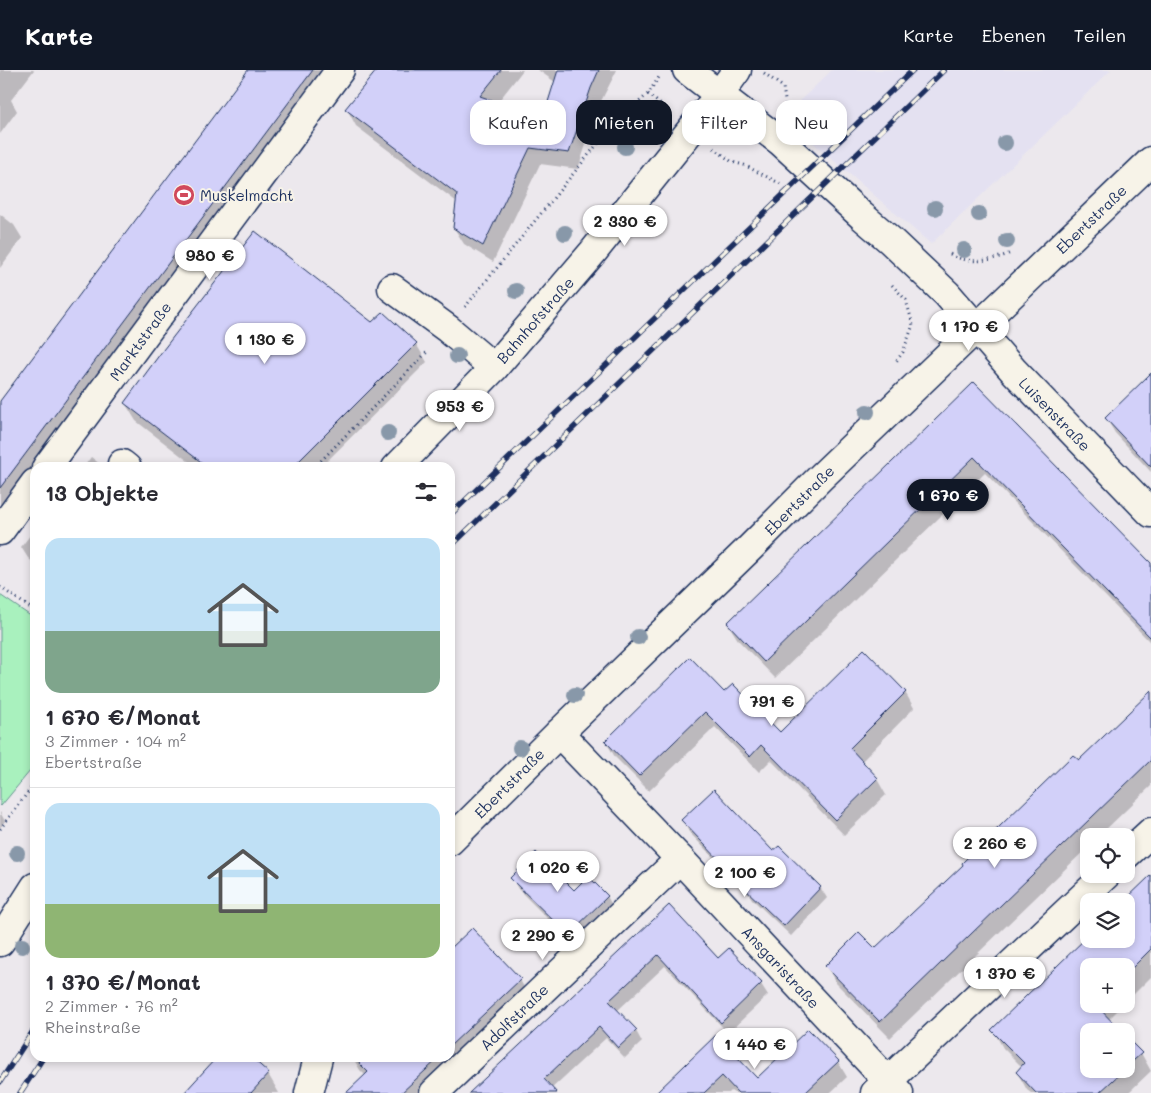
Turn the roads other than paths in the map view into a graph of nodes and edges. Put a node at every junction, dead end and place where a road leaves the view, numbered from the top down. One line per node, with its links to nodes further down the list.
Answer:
1 (340, 70): 9 (street, Marktstraße)
2 (687, 70): 4 (street, Luisenstraße)
3 (737, 70): 4 (street, Bahnhofstraße)
4 (719, 95): 7 (street, Luisenstraße); 8 (street, Bahnhofstraße)
5 (1151, 161): 7 (street, Ebertstraße)
6 (392, 288): 8 (street)
7 (977, 329): 12 (street, Luisenstraße); 14 (street, Ebertstraße)
8 (494, 368): 10 (street, Bahnhofstraße)
9 (50, 462)
10 (402, 462)
11 (30, 490): 13 (street)
12 (1151, 513)
13 (0, 530)
14 (559, 733): 16 (street, Ebertstraße); 18 (street, Ansgaristraße)
15 (1151, 832): 17 (street)
16 (455, 836)
17 (1135, 847)
18 (680, 859): 23 (street, Ansgaristraße); 25 (street, Adolfstraße)
19 (1097, 883): 23 (street)
20 (30, 895): 21 (street)
21 (0, 942)
22 (317, 1062): 24 (street)
23 (887, 1089)
24 (309, 1093)
25 (434, 1093)

